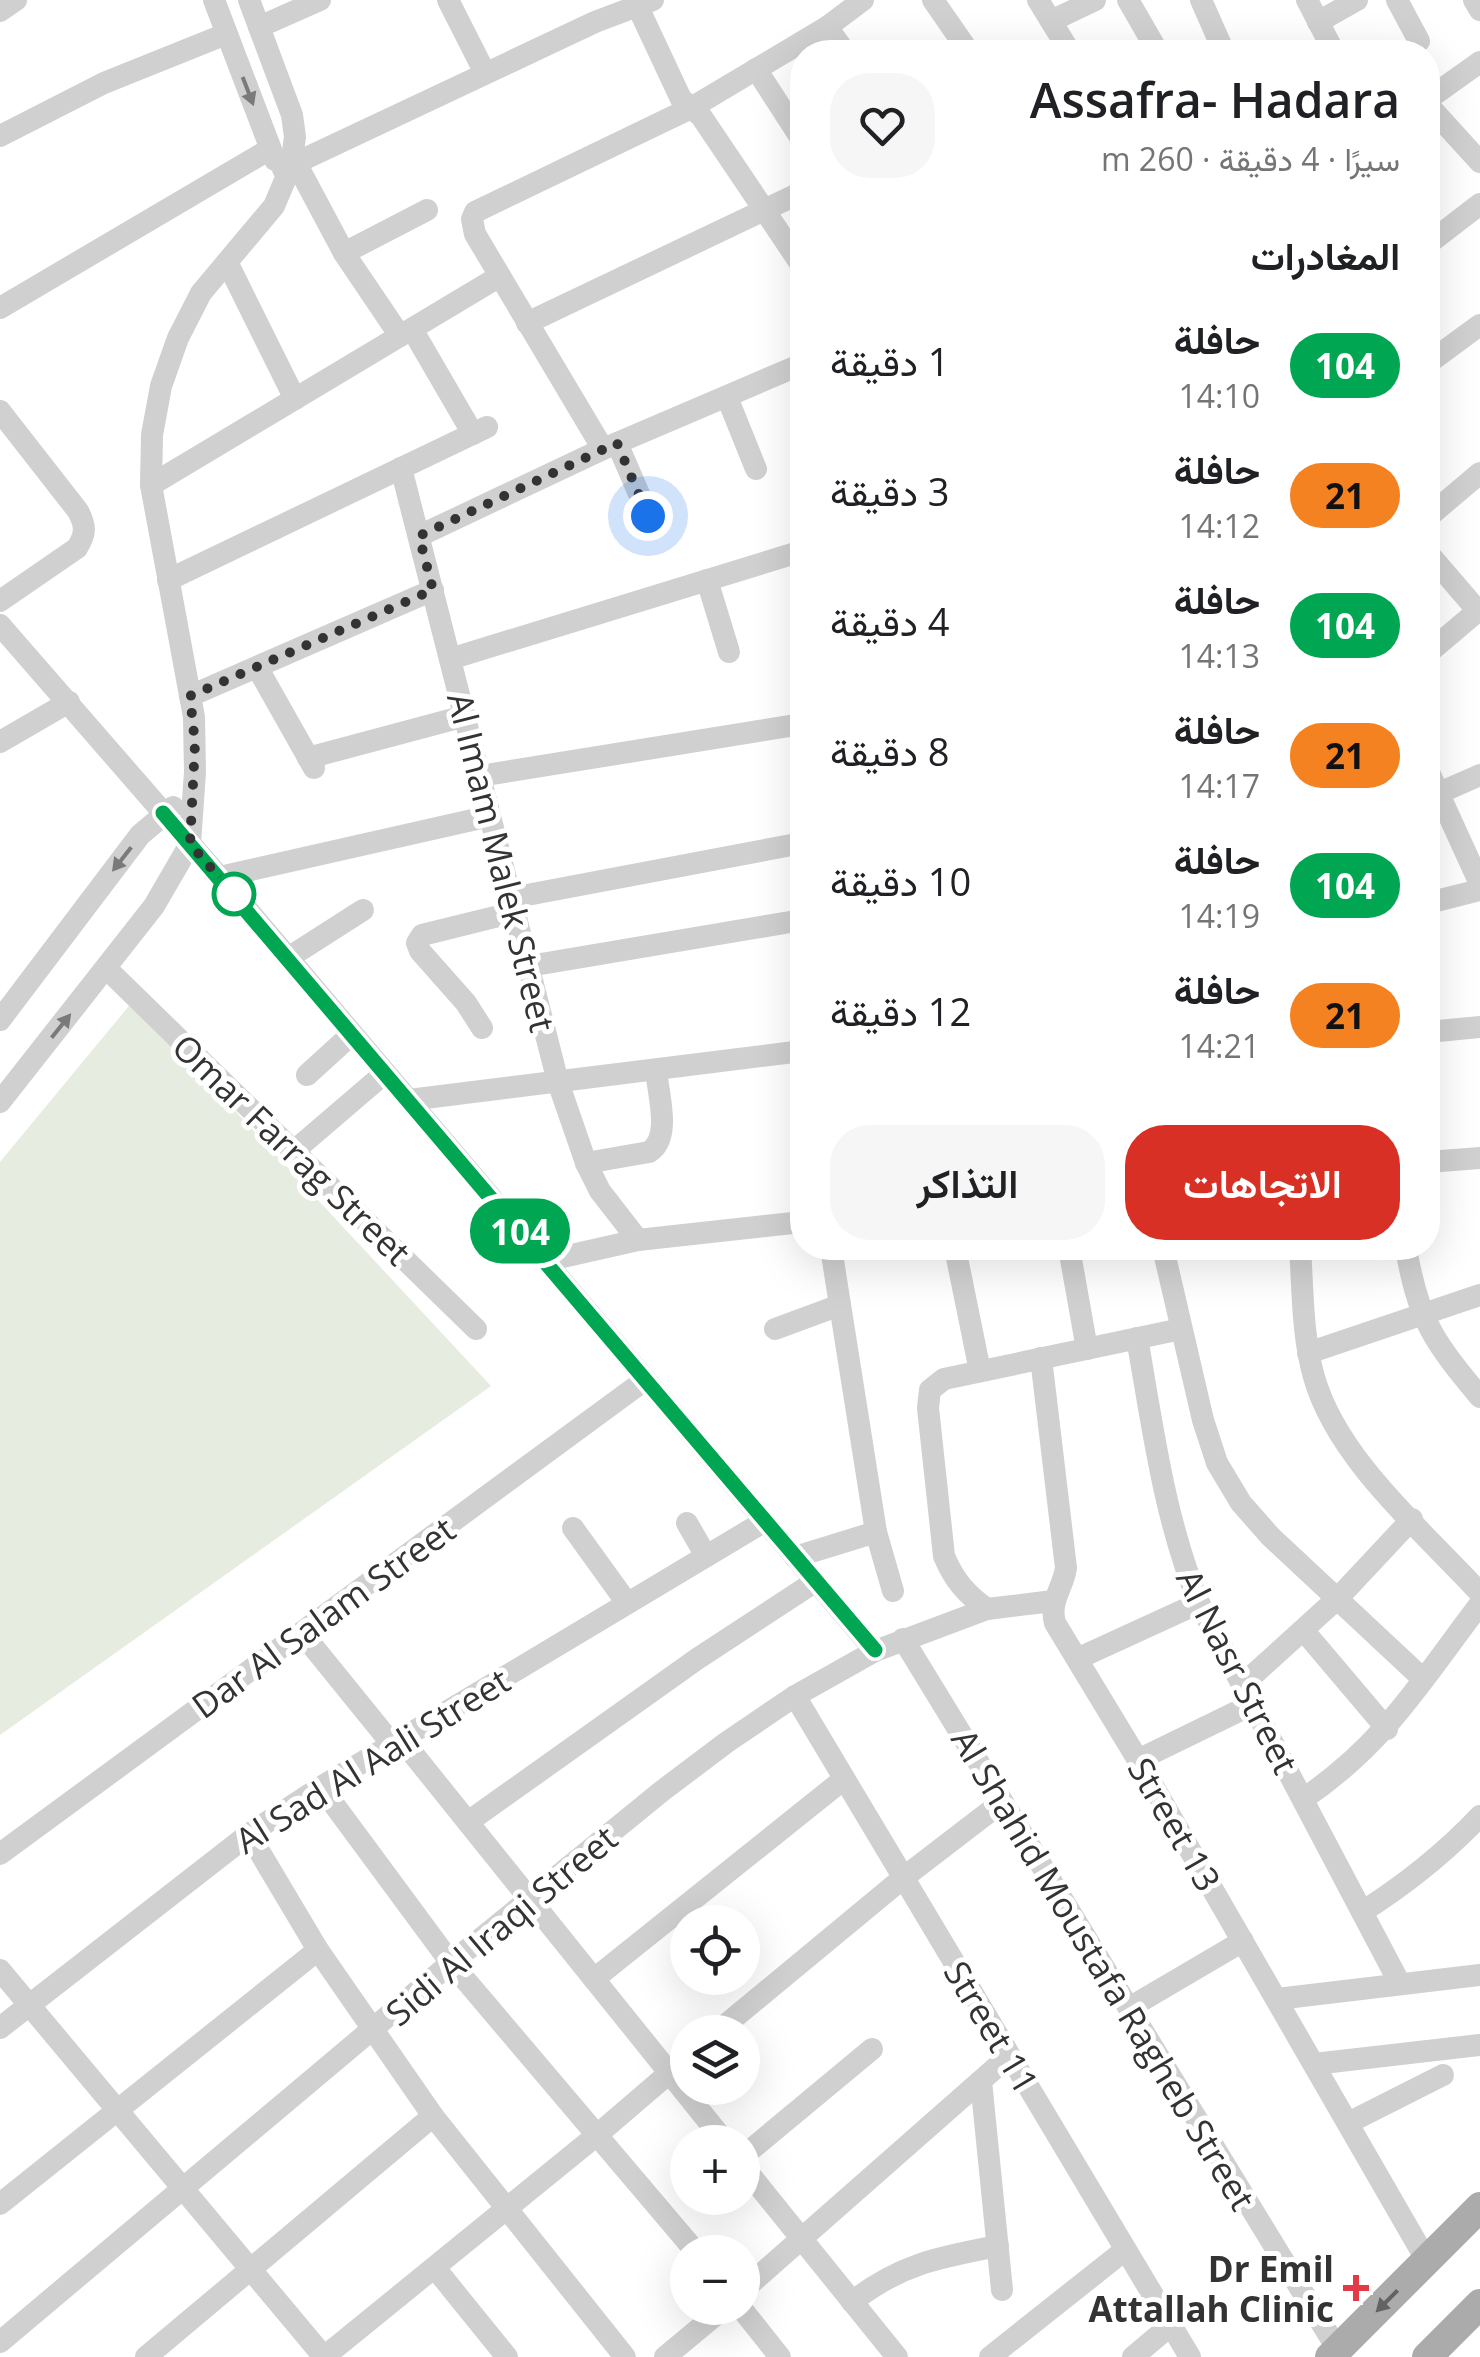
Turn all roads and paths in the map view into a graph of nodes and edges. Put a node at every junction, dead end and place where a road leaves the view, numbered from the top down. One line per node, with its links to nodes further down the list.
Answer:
1 (16, 0): 17 (street)
2 (214, 0): 23 (street)
3 (249, 0): 21 (street)
4 (320, 0): 21 (street)
5 (448, 0): 35 (street)
6 (863, 0): 22 (street)
7 (933, 0): 26 (street)
8 (1038, 0): 19 (street)
9 (1096, 0): 19 (street)
10 (1128, 0): 28 (street)
11 (1201, 0): 29 (street)
12 (1308, 0): 20 (street)
13 (1358, 0): 20 (street)
14 (1397, 0): 31 (street)
15 (1474, 0): 18 (street)
16 (631, 4): 35 (street); 37 (street)
17 (0, 10)
18 (1480, 10)
19 (1050, 21): 27 (street)
20 (1318, 22): 30 (street)
21 (259, 27): 42 (street)
22 (827, 27): 24 (street); 25 (street)
23 (226, 34): 40 (street); 42 (street, one-way to 42)
24 (804, 40)
25 (836, 40)
26 (961, 40)
27 (1062, 40)
28 (1151, 40)
29 (1219, 40)
30 (1328, 40)
31 (1417, 40)
32 (790, 48): 34 (street)
33 (1480, 62): 36 (street)
34 (756, 68): 37 (street); 39 (street)
35 (485, 74): 42 (street)
36 (1440, 93)
37 (691, 108): 46 (street); 51 (street)
38 (1440, 116): 41 (street)
39 (790, 121)
40 (0, 136)
41 (1480, 162)
42 (284, 166): 49 (street); 50 (street); 52 (street)
43 (790, 198): 46 (street)
44 (1480, 204): 47 (street)
45 (427, 210): 49 (street)
46 (764, 210): 48 (street); 53 (street)
47 (1440, 235)
48 (790, 248)
49 (344, 253): 55 (street)
50 (227, 262): 59 (street); 65 (street)
51 (500, 276): 53 (street); 55 (street)
52 (0, 308)
53 (528, 323): 61 (street)
54 (1480, 325): 56 (street)
55 (406, 333): 59 (street); 62 (street)
56 (1440, 352)
57 (790, 369): 58 (street)
58 (727, 397): 61 (street); 63 (street)
59 (295, 399): 65 (street)
60 (0, 412): 74 (street)
61 (610, 446): 67 (street); 68 (street)
62 (401, 468): 68 (street, Al Imam Malek Street); 71 (street)
63 (756, 469)
64 (1480, 473): 66 (street)
65 (150, 486): 71 (street)
66 (1440, 506)
67 (648, 516)
68 (419, 536): 73 (street, Al Imam Malek Street)
69 (790, 555): 72 (street)
70 (1440, 568): 75 (street)
71 (168, 580): 81 (street)
72 (706, 580): 78 (street); 79 (street)
73 (433, 590): 79 (street, Al Imam Malek Street); 80 (street)
74 (0, 600)
75 (1478, 616): 77 (street)
76 (0, 625): 82 (street)
77 (1440, 644)
78 (729, 652)
79 (450, 660): 83 (street, Al Imam Malek Street)
80 (257, 667): 81 (street); 83 (street)
81 (190, 696): 89 (street)
82 (69, 702): 85 (street); 91 (street)
83 (465, 716): 87 (street, Al Imam Malek Street)
84 (790, 726): 87 (street)
85 (0, 742)
86 (1480, 775): 88 (street)
87 (480, 776): 92 (street, Al Imam Malek Street)
88 (1440, 793)
89 (193, 794): 91 (street); 93 (street)
90 (1440, 795): 96 (street)
91 (163, 813): 93 (street); 104 (street, one-way to 104)
92 (490, 816): 95 (street); 98 (street, Al Imam Malek Street)
93 (190, 844): 95 (street); 103 (street)
94 (790, 846): 98 (street)
95 (220, 878): 101 (street)
96 (1480, 887): 97 (street)
97 (1440, 899)
98 (513, 905): 102 (street, Al Imam Malek Street); 106 (street)
99 (363, 910): 101 (street)
100 (790, 922): 102 (street)
101 (288, 958): 108 (street)
102 (528, 966): 113 (street, Al Imam Malek Street)
103 (107, 970): 115 (street, one-way to 103); 116 (street, Omar Farrag Street)
104 (0, 1020)
105 (1480, 1027): 107 (street)
106 (482, 1028)
107 (1440, 1031)
108 (352, 1034): 111 (street); 112 (street)
109 (790, 1053): 110 (street)
110 (656, 1070): 113 (street); 119 (street)
111 (385, 1072): 114 (street); 116 (street)
112 (308, 1074)
113 (558, 1082): 114 (street); 119 (street, Al Imam Malek Street)
114 (409, 1100): 128 (street)
115 (0, 1102)
116 (294, 1151): 134 (street, Omar Farrag Street)
117 (1480, 1158): 118 (street)
118 (1440, 1161)
119 (586, 1163): 121 (street, Al Imam Malek Street)
120 (790, 1223): 121 (street)
121 (638, 1240): 128 (street)
122 (833, 1260): 130 (street)
123 (957, 1260): 139 (street)
124 (1072, 1260): 136 (street)
125 (1166, 1260): 132 (street)
126 (1301, 1260): 137 (street)
127 (1409, 1260): 131 (street)
128 (545, 1262): 140 (street)
129 (1480, 1295): 131 (street)
130 (840, 1305): 133 (street); 146 (street)
131 (1421, 1315): 137 (street); 141 (street)
132 (1181, 1328): 135 (street); 152 (street)
133 (775, 1329)
134 (476, 1330)
135 (1137, 1338): 136 (street); 154 (street, Al Nasr Street)
136 (1087, 1348): 138 (street)
137 (1308, 1353): 143 (street)
138 (1041, 1358): 139 (street); 153 (street)
139 (980, 1371): 157 (street)
140 (646, 1380): 142 (street); 159 (street, Dar Al Salam Street)
141 (1480, 1397)
142 (765, 1520): 147 (street, Al Sad Al Aali Street); 148 (street)
143 (1412, 1520): 151 (street); 152 (street)
144 (687, 1524): 147 (street)
145 (574, 1528): 155 (street)
146 (876, 1532): 148 (street); 150 (street)
147 (706, 1556): 155 (street, Al Sad Al Aali Street)
148 (795, 1557): 149 (street)
149 (816, 1581): 161 (street); 174 (street)
150 (893, 1591)
151 (1480, 1593)
152 (1339, 1598): 158 (street); 163 (street)
153 (1053, 1600): 157 (street, Sidi Al Iraqi Street); 162 (street, Street 13)
154 (1199, 1603): 162 (street); 164 (street, Al Nasr Street)
155 (627, 1604): 167 (street, Al Sad Al Aali Street)
156 (1480, 1604): 163 (street)
157 (988, 1609): 160 (street, Sidi Al Iraqi Street)
158 (1304, 1631): 164 (street); 166 (street)
159 (302, 1633): 167 (street); 176 (street, Dar Al Salam Street)
160 (903, 1639): 161 (street, Sidi Al Iraqi Street); 172 (street, Al Shahid Moustafa Ragheb Street)
161 (875, 1650): 165 (street, Sidi Al Iraqi Street)
162 (1079, 1658): 168 (street, Street 13)
163 (1423, 1679): 166 (street)
164 (1248, 1694): 168 (street); 171 (street, Al Nasr Street)
165 (795, 1696): 169 (street, Street 11); 178 (street, Sidi Al Iraqi Street)
166 (1387, 1729): 171 (street)
167 (396, 1742): 170 (street, Al Sad Al Aali Street); 174 (street)
168 (1138, 1760): 180 (street, Street 13)
169 (844, 1779): 177 (street, Street 11); 185 (street)
170 (321, 1787): 175 (street, Al Sad Al Aali Street); 182 (street)
171 (1303, 1799): 179 (street, Al Nasr Street)
172 (1002, 1802): 177 (street); 189 (street, Al Shahid Moustafa Ragheb Street)
173 (1480, 1816): 179 (street)
174 (468, 1822): 178 (street)
175 (249, 1834): 181 (street); 188 (street, Al Sad Al Aali Street)
176 (0, 1854)
177 (903, 1878): 190 (street); 196 (street, Street 11)
178 (529, 1900): 182 (street, Sidi Al Iraqi Street); 185 (street)
179 (1362, 1912): 186 (street, Al Nasr Street)
180 (1243, 1941): 187 (street, Street 13); 189 (street)
181 (318, 1950): 192 (street); 201 (street)
182 (452, 1963): 192 (street, Sidi Al Iraqi Street); 204 (street)
183 (0, 1970): 188 (street)
184 (1480, 1975): 186 (street)
185 (594, 1979): 195 (street)
186 (1400, 1984): 187 (street)
187 (1277, 1998): 197 (street, Street 13)
188 (29, 2005): 191 (street, Al Sad Al Aali Street); 201 (street)
189 (1128, 2008): 226 (street, Al Shahid Moustafa Ragheb Street)
190 (738, 2015)
191 (0, 2028)
192 (374, 2032): 202 (street); 207 (street, Sidi Al Iraqi Street)
193 (1480, 2045): 197 (street)
194 (872, 2049): 205 (street)
195 (670, 2055)
196 (1009, 2056): 200 (street); 214 (street, Street 11)
197 (1314, 2064): 203 (street, Street 13)
198 (670, 2072): 204 (street)
199 (1443, 2075): 203 (street)
200 (981, 2080): 212 (street); 213 (street)
201 (116, 2111): 207 (street); 208 (street)
202 (433, 2116): 210 (street); 217 (street)
203 (1348, 2123): 215 (street, Street 13)
204 (597, 2136): 210 (street); 211 (street)
205 (760, 2145)
206 (760, 2185): 212 (street)
207 (182, 2190): 217 (street); 225 (street, Sidi Al Iraqi Street)
208 (0, 2204)
209 (1480, 2206): 215 (main road)
210 (507, 2209): 216 (street); 231 (street)
211 (681, 2235)
212 (801, 2240): 218 (street); 220 (street)
213 (998, 2246): 219 (street); 220 (street)
214 (1125, 2250): 224 (street, Street 11); 235 (street)
215 (1427, 2261): 226 (main road, one-way to 226)
216 (435, 2268): 229 (street); 230 (street)
217 (249, 2270): 228 (street); 229 (street)
218 (760, 2275)
219 (1002, 2290)
220 (852, 2302): 234 (street)
221 (1480, 2304): 227 (main road)
222 (704, 2325): 232 (street)
223 (755, 2325): 233 (street)
224 (1171, 2325): 236 (street); 237 (street, Street 11)
225 (0, 2342)
226 (1334, 2353)
227 (1438, 2354)
228 (146, 2357)
229 (324, 2357)
230 (507, 2357)
231 (626, 2357)
232 (665, 2357)
233 (780, 2357)
234 (897, 2357)
235 (990, 2357)
236 (1133, 2357)
237 (1190, 2357)

